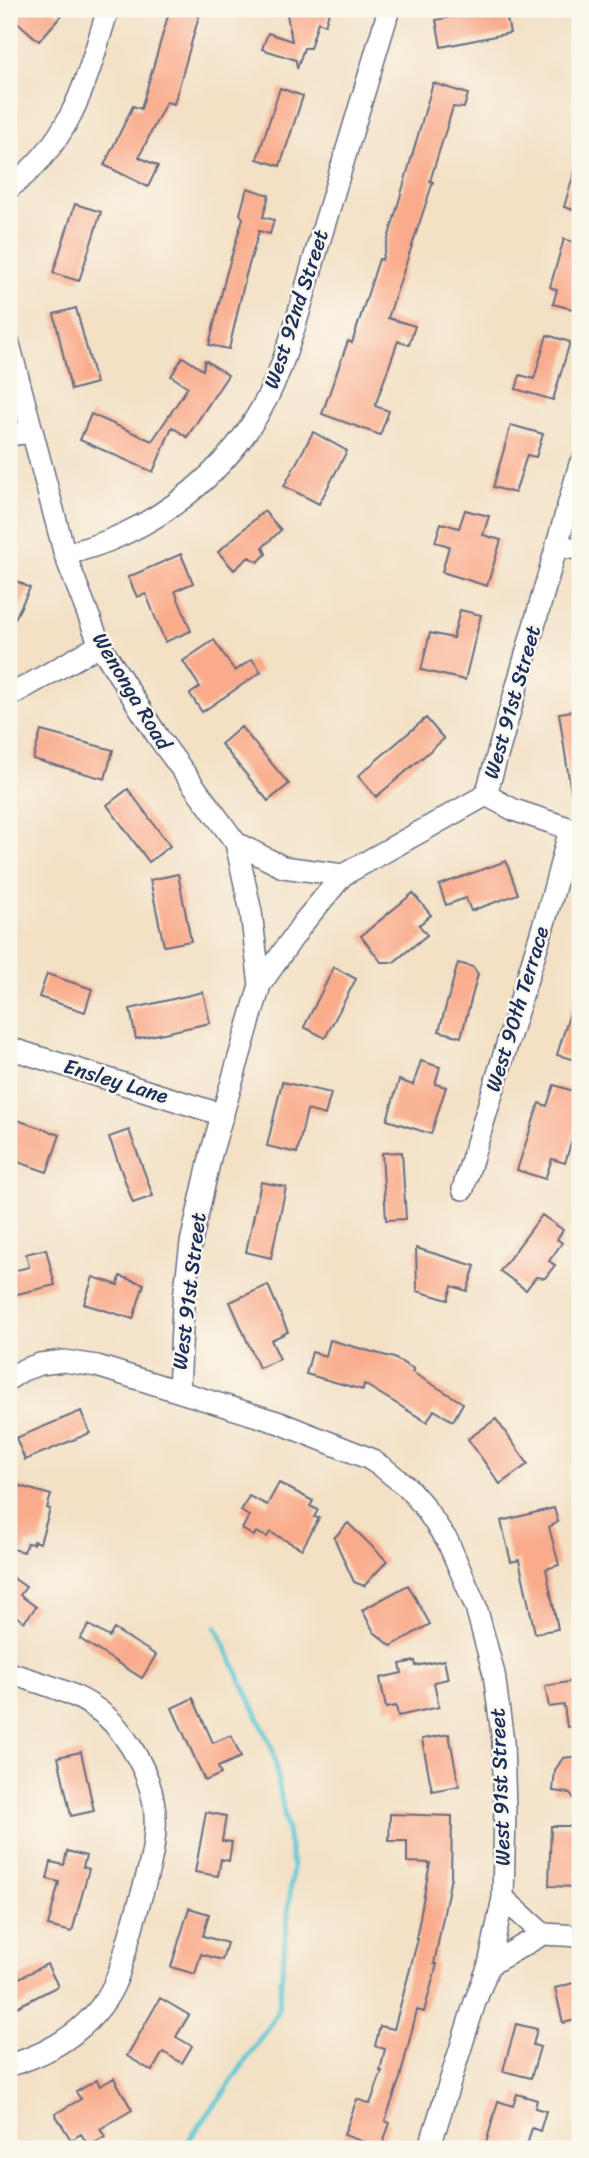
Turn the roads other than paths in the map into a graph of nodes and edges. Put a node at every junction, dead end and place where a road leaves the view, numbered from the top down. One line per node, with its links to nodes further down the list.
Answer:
1 (108, 9): 3 (street)
2 (389, 9): 10 (street, West 92nd Street)
3 (9, 188)
4 (9, 344): 5 (street, Wenonga Road)
5 (31, 432): 6 (street); 10 (street, Wenonga Road)
6 (9, 435)
7 (580, 464): 8 (street, West 91st Street)
8 (556, 546): 9 (street); 13 (street, West 91st Street)
9 (580, 550)
10 (65, 555): 11 (street, Wenonga Road)
11 (100, 645): 12 (street); 15 (street, Wenonga Road)
12 (9, 696)
13 (486, 795): 14 (street); 16 (street, West 91st Street)
14 (575, 831): 20 (street, West 90th Terrace)
15 (236, 843): 16 (street); 17 (street, Wenonga Road)
16 (343, 875): 17 (street, West 91st Street)
17 (260, 985): 19 (street, West 91st Street)
18 (9, 1048): 19 (street, Ensley Lane)
19 (223, 1115): 22 (street, West 91st Street)
20 (463, 1189)
21 (9, 1379): 22 (street)
22 (178, 1390): 24 (street, West 91st Street)
23 (9, 1673): 28 (street)
24 (503, 1898): 25 (street); 27 (street, West 91st Street)
25 (543, 1934): 26 (street); 27 (street)
26 (580, 1936)
27 (489, 1965): 29 (street, West 91st Street)
28 (9, 2065)
29 (429, 2149)

